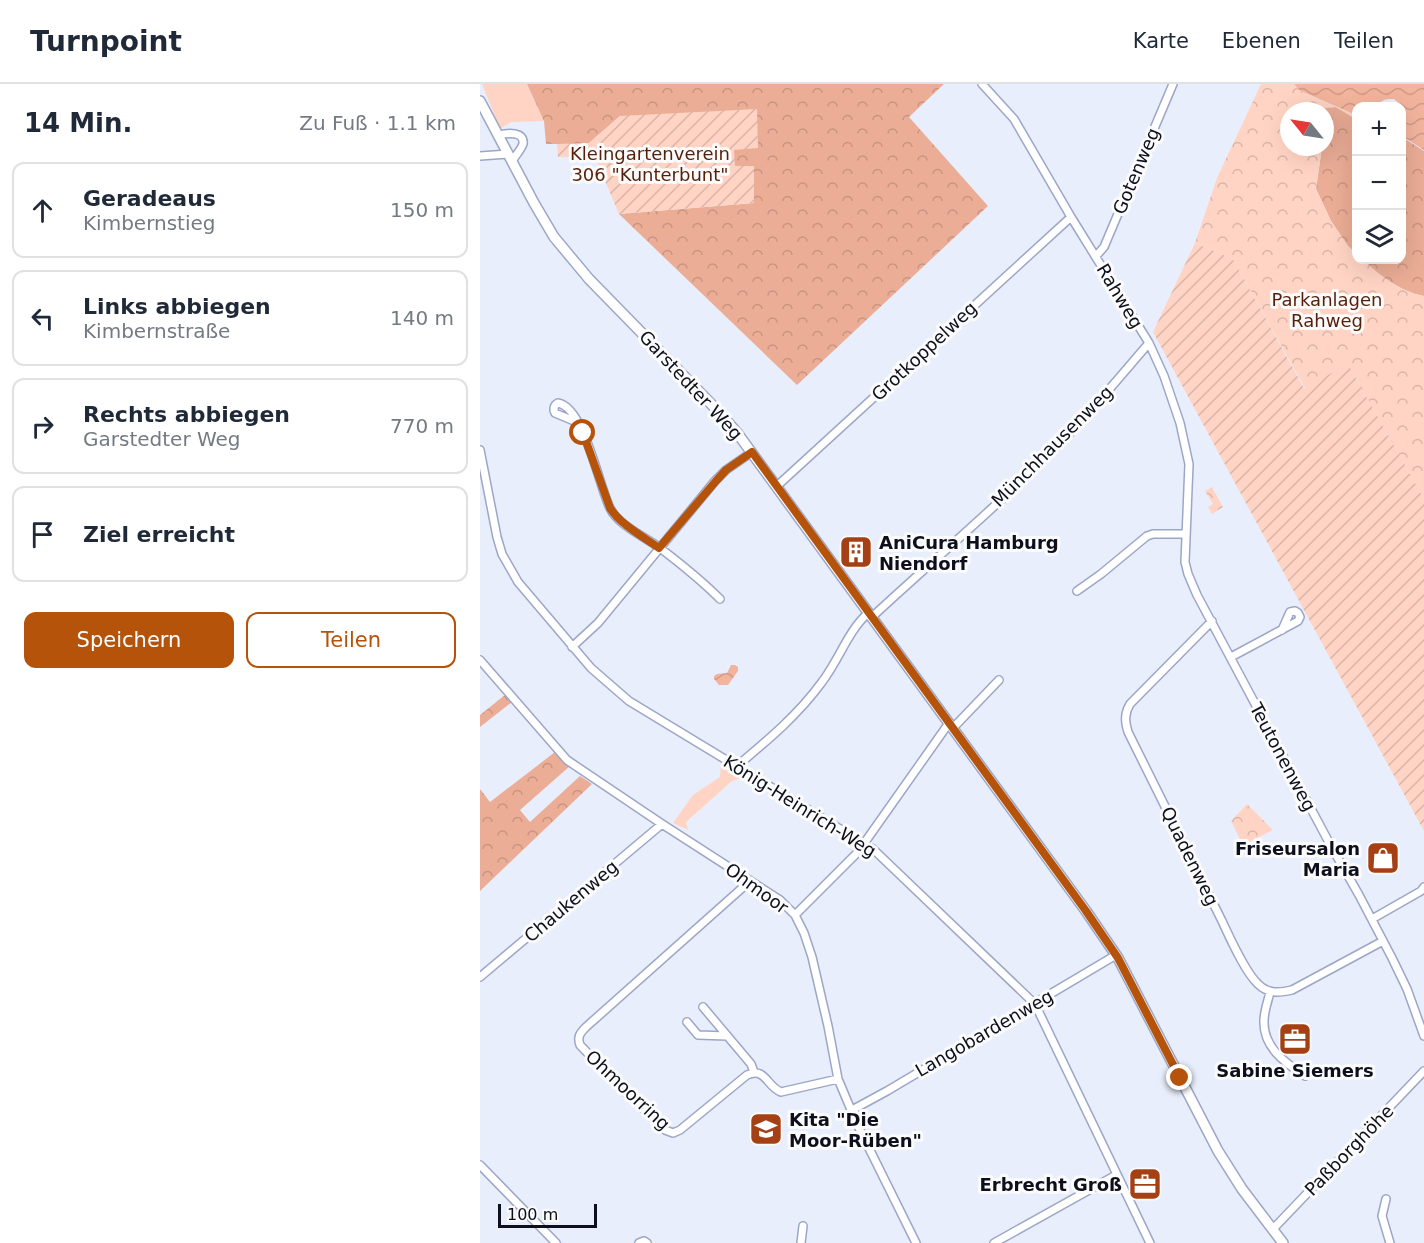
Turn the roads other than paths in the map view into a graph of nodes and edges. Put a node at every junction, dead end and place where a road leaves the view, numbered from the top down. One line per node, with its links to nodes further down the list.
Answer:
1 (983, 84): 7 (street, Rahweg)
2 (1173, 84): 8 (street, Gotenweg)
3 (480, 101): 4 (main road, Garstedter Weg)
4 (499, 135): 6 (main road, Garstedter Weg); 6 (street)
5 (480, 156): 6 (street)
6 (510, 158): 12 (main road, Garstedter Weg)
7 (1071, 216): 8 (street, Rahweg); 13 (street, Grotkoppelweg)
8 (1096, 256): 9 (street, Rahweg)
9 (1149, 344): 14 (street, Rahweg); 18 (street, Münchhausenweg)
10 (579, 424): 15 (street)
11 (480, 450): 21 (street, König-Heinrich-Weg)
12 (752, 452): 13 (main road, Garstedter Weg); 15 (street)
13 (777, 486): 18 (main road, Garstedter Weg)
14 (1186, 534): 16 (street); 19 (street, Teutonenweg)
15 (659, 548): 17 (street); 21 (street)
16 (1077, 591)
17 (720, 599)
18 (870, 615): 25 (main road, Garstedter Weg); 26 (street, Münchhausenweg)
19 (1212, 621): 22 (street, Teutonenweg); 36 (street, Quadenweg)
20 (1282, 630): 22 (street)
21 (572, 647): 26 (street, König-Heinrich-Weg)
22 (1231, 657): 32 (street, Teutonenweg)
23 (480, 660): 27 (street, Ohmoor)
24 (999, 680): 25 (street)
25 (951, 725): 28 (street); 34 (main road, Garstedter Weg)
26 (737, 766): 28 (street, König-Heinrich-Weg)
27 (662, 824): 29 (street, Ohmoor); 35 (street, Chaukenweg)
28 (864, 844): 31 (street); 37 (street, König-Heinrich-Weg)
29 (750, 881): 31 (street, Ohmoor); 45 (street, Ohmoorring)
30 (1424, 887): 32 (street)
31 (795, 915): 47 (street, Ohmoor)
32 (1372, 919): 33 (street, Teutonenweg)
33 (1383, 941): 36 (street); 43 (street, Teutonenweg)
34 (1116, 955): 37 (street, Langobardenweg); 53 (main road, Garstedter Weg)
35 (480, 977)
36 (1270, 992): 46 (street)
37 (1035, 1004): 48 (street, Langobardenweg); 50 (street, König-Heinrich-Weg)
38 (704, 1007): 40 (street)
39 (687, 1022): 41 (street)
40 (717, 1024): 41 (street); 42 (street)
41 (710, 1035): 42 (street)
42 (728, 1036): 45 (street)
43 (1424, 1036)
44 (1424, 1071): 53 (street, Paßborghöhe)
45 (754, 1072): 47 (street)
46 (1305, 1076)
47 (838, 1079): 48 (street, Ohmoor)
48 (852, 1110): 58 (street, Ohmoor)
49 (480, 1165): 54 (street)
50 (1116, 1175): 59 (street); 60 (street, König-Heinrich-Weg)
51 (1386, 1199): 62 (street)
52 (803, 1226): 57 (street)
53 (1273, 1229): 61 (main road, Garstedter Weg)
54 (556, 1243)
55 (639, 1243): 56 (street)
56 (647, 1243)
57 (801, 1243)
58 (916, 1243)
59 (994, 1243)
60 (1150, 1243)
61 (1283, 1243)
62 (1390, 1243)

